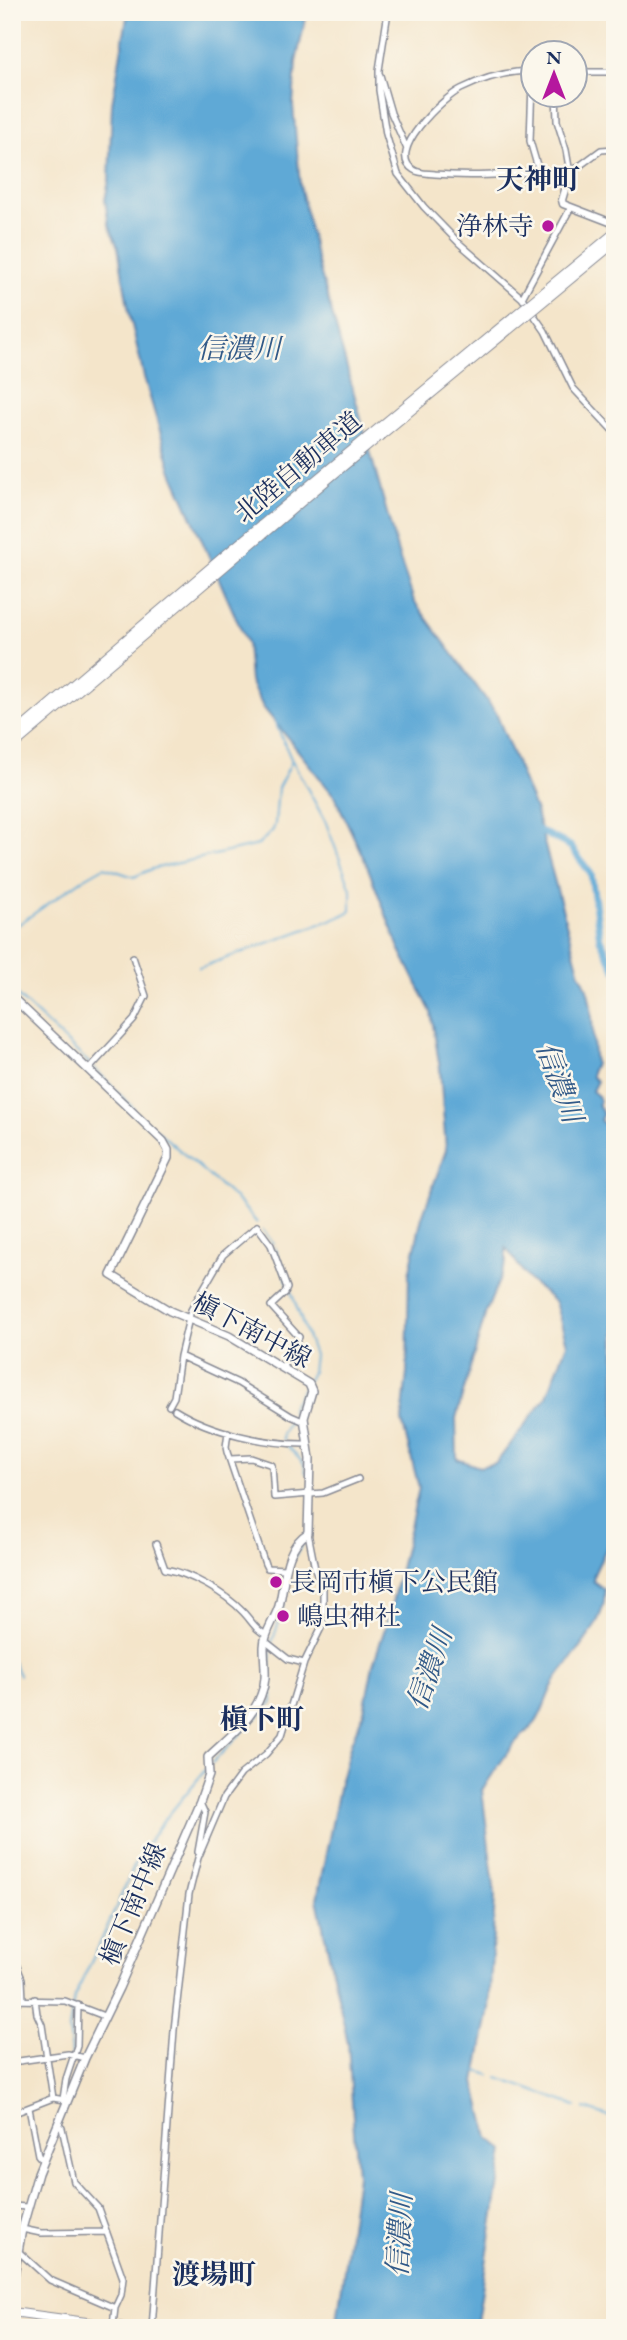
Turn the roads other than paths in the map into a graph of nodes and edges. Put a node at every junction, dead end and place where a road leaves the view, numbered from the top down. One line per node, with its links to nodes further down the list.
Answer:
1 (388, 12): 2 (street)
2 (379, 70): 8 (street); 16 (street)
3 (588, 72): 4 (street)
4 (615, 72)
5 (518, 73): 8 (street)
6 (532, 108): 10 (street)
7 (557, 108): 11 (street)
8 (406, 147): 10 (street)
9 (615, 149): 11 (street)
10 (539, 172): 11 (street)
11 (570, 173): 12 (street)
12 (570, 209): 13 (street); 16 (street)
13 (615, 224)
14 (615, 233): 20 (highway, 北陸自動車道, bridge)
15 (615, 242): 20 (highway, 北陸自動車道, bridge)
16 (522, 298): 19 (street)
17 (615, 373): 18 (street)
18 (615, 380)
19 (615, 433)
20 (59, 702): 21 (highway, 北陸自動車道); 22 (highway, 北陸自動車道)
21 (12, 737)
22 (12, 746)
23 (133, 957): 25 (street)
24 (12, 997): 25 (main road, 槇下南中線)
25 (89, 1069): 26 (main road, 槇下南中線)
26 (188, 1318): 27 (street); 28 (main road, 槇下南中線); 28 (street)
27 (180, 1356): 29 (street); 31 (street)
28 (282, 1368): 31 (main road, 槇下南中線)
29 (169, 1406)
30 (175, 1410): 32 (street)
31 (305, 1422): 33 (main road, 槇下南中線)
32 (228, 1432): 33 (street); 34 (street)
33 (308, 1444): 36 (main road, 槇下南中線)
34 (230, 1459): 36 (street); 39 (street)
35 (358, 1479): 36 (street)
36 (309, 1493): 37 (main road, 槇下南中線)
37 (309, 1533): 39 (main road, 槇下南中線); 41 (street)
38 (156, 1544): 40 (street)
39 (285, 1569): 40 (main road, 槇下南中線)
40 (266, 1638): 41 (street); 42 (main road, 槇下南中線)
41 (304, 1663): 43 (street)
42 (200, 1801): 43 (street); 49 (main road, 槇下南中線)
43 (198, 1858): 75 (street)
44 (12, 1954): 47 (street)
45 (34, 1999): 47 (street); 48 (street); 51 (street)
46 (12, 2000): 47 (street)
47 (23, 2000)
48 (78, 2005): 49 (street); 50 (street)
49 (104, 2016): 52 (main road, 槇下南中線)
50 (75, 2054): 51 (street); 52 (street); 57 (street)
51 (45, 2056): 53 (street); 56 (street)
52 (85, 2058): 57 (main road, 槇下南中線)
53 (12, 2062)
54 (12, 2068): 55 (street)
55 (12, 2098): 59 (street)
56 (53, 2098): 57 (street); 58 (street)
57 (66, 2100): 60 (main road, 槇下南中線)
58 (29, 2108): 59 (street); 61 (street)
59 (14, 2114)
60 (58, 2126): 61 (main road, 槇下南中線); 65 (street)
61 (43, 2161): 63 (main road, 槇下南中線)
62 (12, 2206): 63 (street)
63 (27, 2207): 64 (main road, 槇下南中線)
64 (22, 2229): 65 (street); 66 (main road, 槇下南中線)
65 (106, 2232): 69 (street)
66 (15, 2250): 67 (main road, 槇下南中線); 69 (street)
67 (13, 2278): 68 (main road, 槇下南中線)
68 (12, 2287)
69 (115, 2308): 72 (street)
70 (12, 2312): 71 (highway)
71 (60, 2318): 72 (highway); 73 (street)
72 (113, 2325): 74 (highway)
73 (58, 2328)
74 (131, 2328)
75 (152, 2328)

